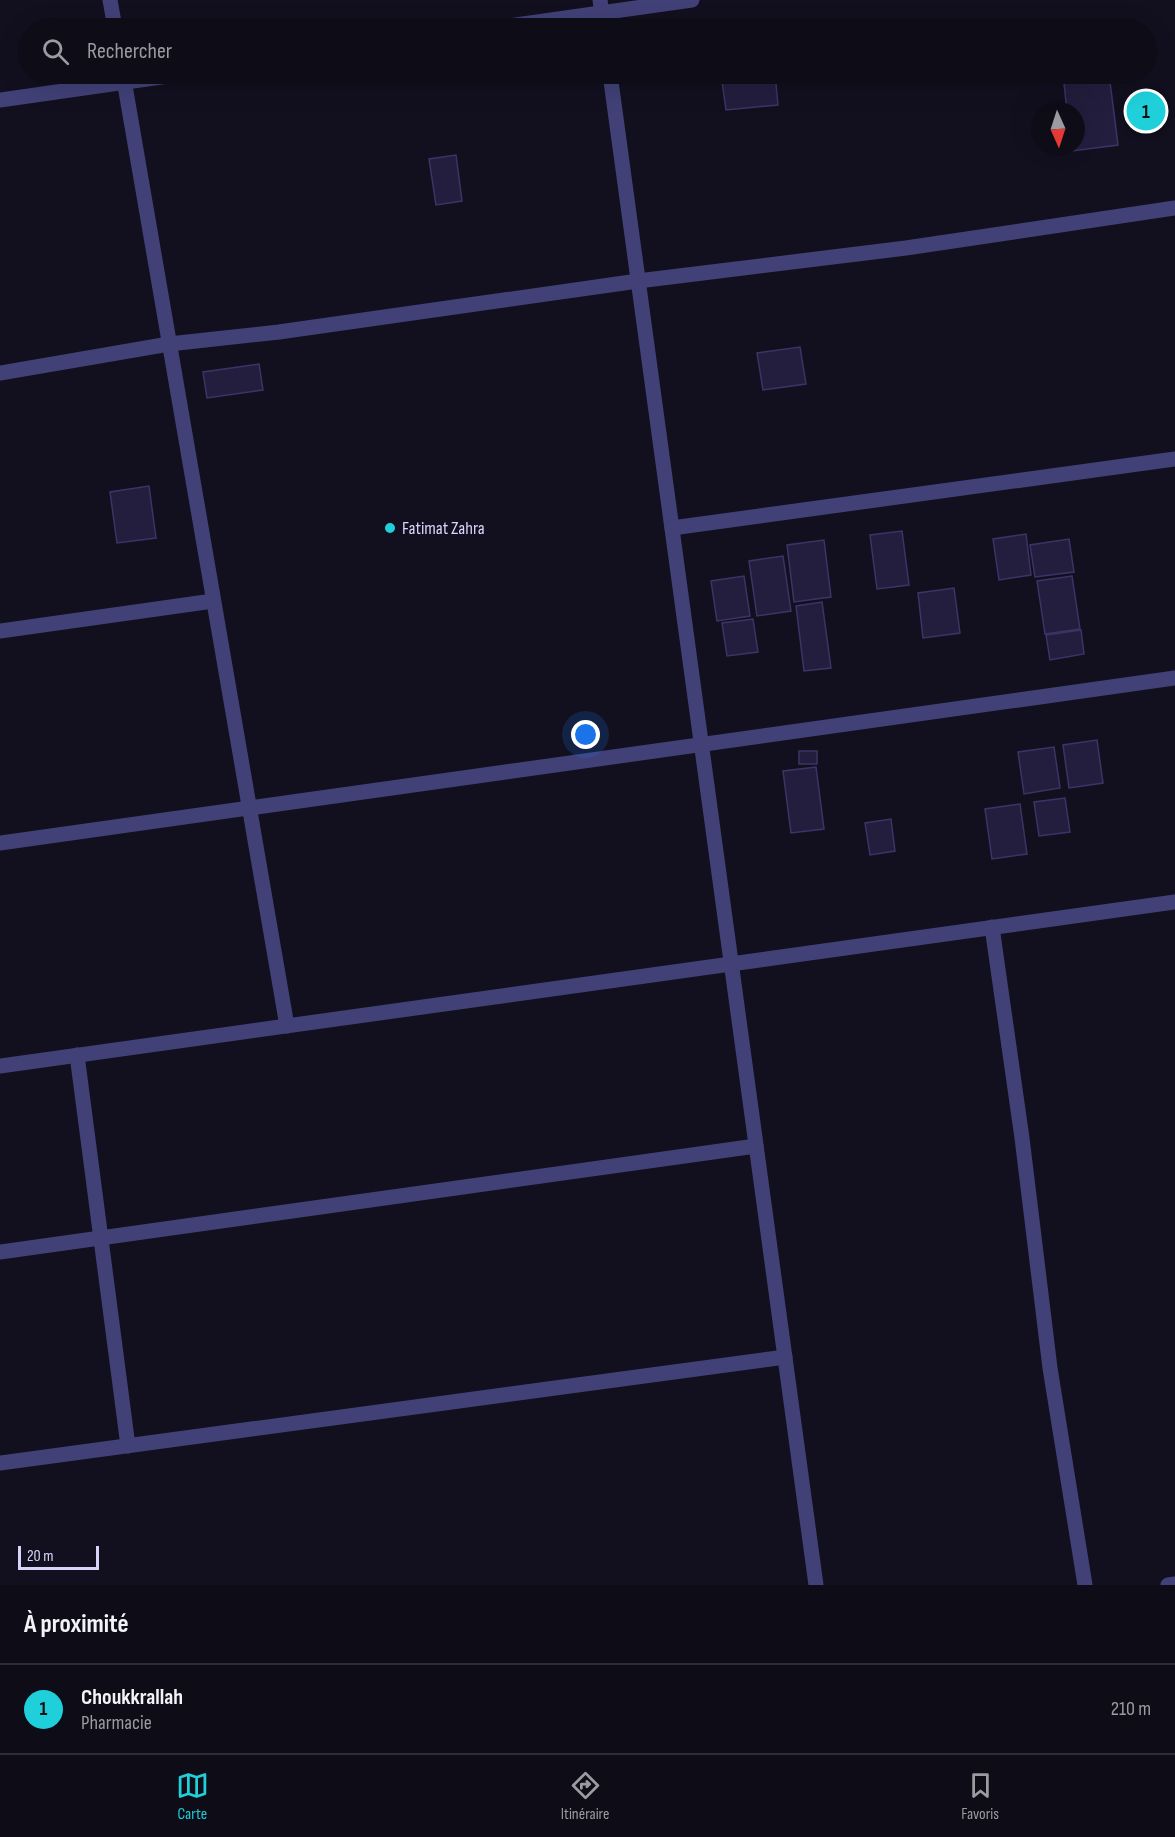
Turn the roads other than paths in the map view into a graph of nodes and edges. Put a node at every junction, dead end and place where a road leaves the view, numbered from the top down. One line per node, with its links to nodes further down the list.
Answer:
1 (110, 0): 4 (street)
2 (692, 0): 3 (street)
3 (602, 14): 5 (street)
4 (113, 18)
5 (571, 18)
6 (89, 84): 9 (street)
7 (124, 84): 12 (street)
8 (611, 84): 11 (street)
9 (0, 100)
10 (1175, 208): 11 (street)
11 (639, 281): 12 (street); 15 (street)
12 (169, 344): 13 (street); 16 (street)
13 (0, 373)
14 (1175, 459): 15 (street)
15 (672, 528): 19 (street)
16 (213, 601): 17 (street); 20 (street)
17 (0, 631)
18 (1175, 678): 19 (street)
19 (702, 744): 20 (street); 24 (street)
20 (249, 808): 21 (street); 25 (street)
21 (0, 843)
22 (1175, 902): 23 (street)
23 (992, 927): 24 (street); 36 (street)
24 (731, 964): 25 (street); 28 (street)
25 (286, 1026): 26 (street)
26 (77, 1055): 27 (street); 29 (street)
27 (0, 1066)
28 (756, 1146): 29 (street); 31 (street)
29 (100, 1238): 30 (street); 32 (street)
30 (0, 1252)
31 (785, 1357): 32 (street); 35 (street)
32 (128, 1446): 33 (street)
33 (0, 1463)
34 (1175, 1584): 37 (street)
35 (816, 1585)
36 (1085, 1585)
37 (1168, 1585)

